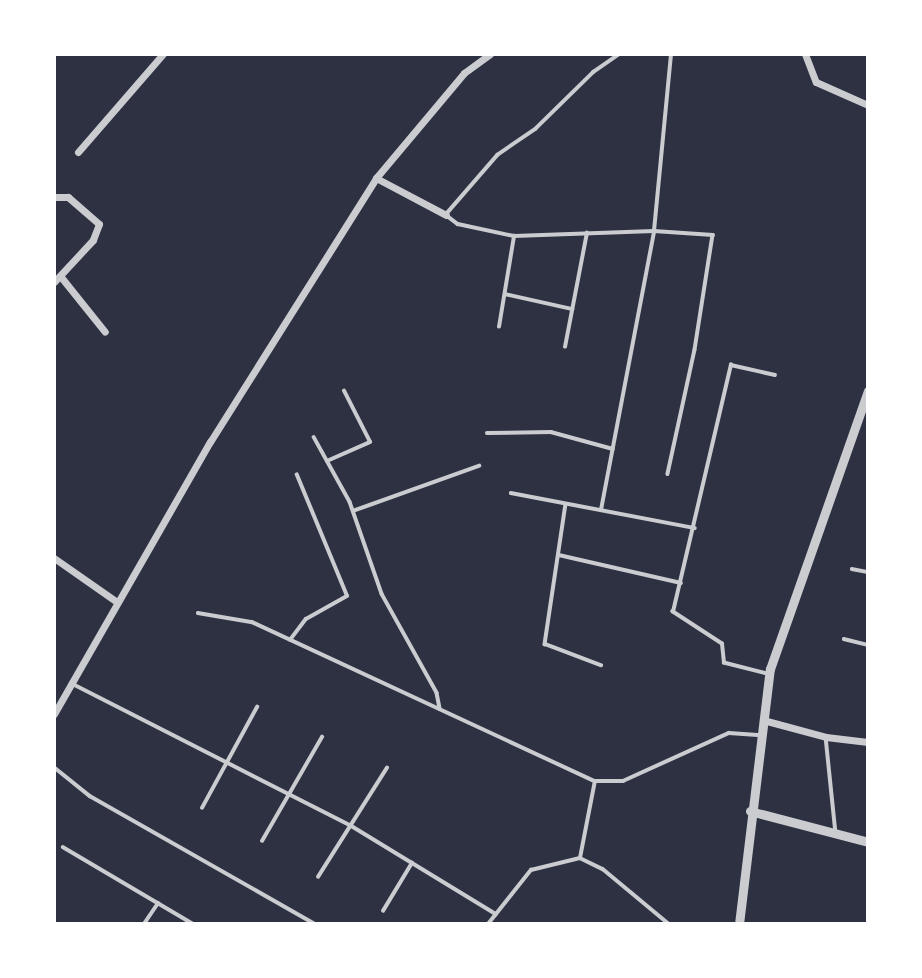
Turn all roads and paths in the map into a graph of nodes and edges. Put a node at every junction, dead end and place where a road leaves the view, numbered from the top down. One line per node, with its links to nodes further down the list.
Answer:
1 (163, 54): 7 (street)
2 (490, 54): 8 (street)
3 (620, 54): 10 (lane)
4 (671, 54): 11 (lane)
5 (805, 54): 6 (street)
6 (868, 105)
7 (78, 152)
8 (376, 178): 10 (street); 40 (street)
9 (54, 197): 14 (street)
10 (446, 215): 13 (lane)
11 (654, 230): 12 (lane); 25 (lane); 28 (lane)
12 (587, 233): 13 (lane); 16 (lane)
13 (514, 236): 15 (lane)
14 (58, 279): 18 (street)
15 (505, 294): 16 (lane); 17 (lane)
16 (572, 309): 19 (lane)
17 (499, 327)
18 (105, 332)
19 (565, 347)
20 (775, 375): 34 (lane)
21 (344, 391): 26 (lane)
22 (868, 391): 46 (street)
23 (487, 433): 25 (lane)
24 (314, 437): 26 (lane)
25 (612, 449): 32 (lane)
26 (327, 461): 33 (lane)
27 (479, 466): 33 (lane)
28 (668, 474)
29 (298, 475): 43 (lane)
30 (511, 493): 31 (lane)
31 (566, 504): 32 (lane); 35 (lane)
32 (601, 510): 34 (lane)
33 (353, 511): 49 (lane)
34 (695, 528): 39 (lane)
35 (559, 555): 39 (lane); 45 (lane)
36 (54, 558): 40 (street)
37 (852, 569): 38 (lane)
38 (868, 572)
39 (681, 583): 46 (lane)
40 (117, 602): 47 (street)
41 (198, 613): 43 (lane)
42 (844, 639): 44 (lane)
43 (290, 640): 49 (lane)
44 (868, 645)
45 (601, 666)
46 (769, 674): 51 (street)
47 (72, 683): 50 (street); 56 (lane)
48 (257, 706): 56 (lane)
49 (440, 709): 59 (lane)
50 (54, 713)
51 (763, 720): 52 (street); 54 (street)
52 (761, 736): 59 (lane); 62 (street)
53 (323, 737): 60 (lane)
54 (826, 737): 55 (street); 64 (lane)
55 (868, 742)
56 (226, 764): 60 (lane); 61 (lane)
57 (54, 767): 76 (lane)
58 (387, 768): 63 (lane)
59 (596, 781): 68 (lane)
60 (289, 795): 63 (lane); 65 (lane)
61 (202, 808)
62 (750, 811): 64 (street); 79 (street)
63 (350, 825): 69 (lane); 70 (lane)
64 (836, 834): 66 (street)
65 (262, 841)
66 (868, 842)
67 (63, 847): 71 (lane)
68 (580, 858): 73 (lane); 78 (lane)
69 (412, 863): 72 (lane); 73 (lane)
70 (318, 877)
71 (158, 903): 74 (lane); 75 (lane)
72 (383, 911)
73 (496, 915): 77 (lane)
74 (144, 924)
75 (193, 924)
76 (314, 924)
77 (488, 924)
78 (669, 924)
79 (739, 924)

